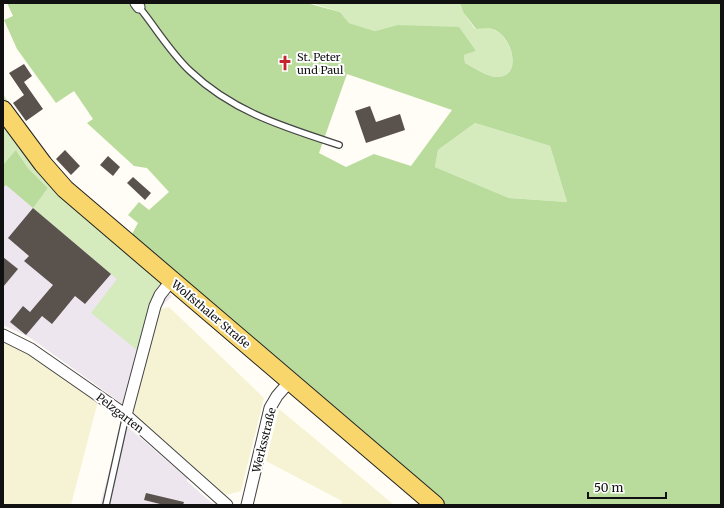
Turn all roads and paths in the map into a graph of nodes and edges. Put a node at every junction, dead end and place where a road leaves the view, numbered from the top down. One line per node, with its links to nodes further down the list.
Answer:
1 (137, 5): 3 (lane)
2 (3, 110): 4 (main road, Wolfsthaler Straße)
3 (339, 145)
4 (171, 280): 6 (main road, Wolfsthaler Straße); 7 (street)
5 (3, 335): 7 (street, Pelzgarten)
6 (290, 381): 10 (street, Werksstraße); 11 (main road, Wolfsthaler Straße)
7 (126, 415): 8 (lane); 9 (street, Pelzgarten)
8 (106, 505)
9 (227, 505)
10 (248, 505)
11 (435, 505)

